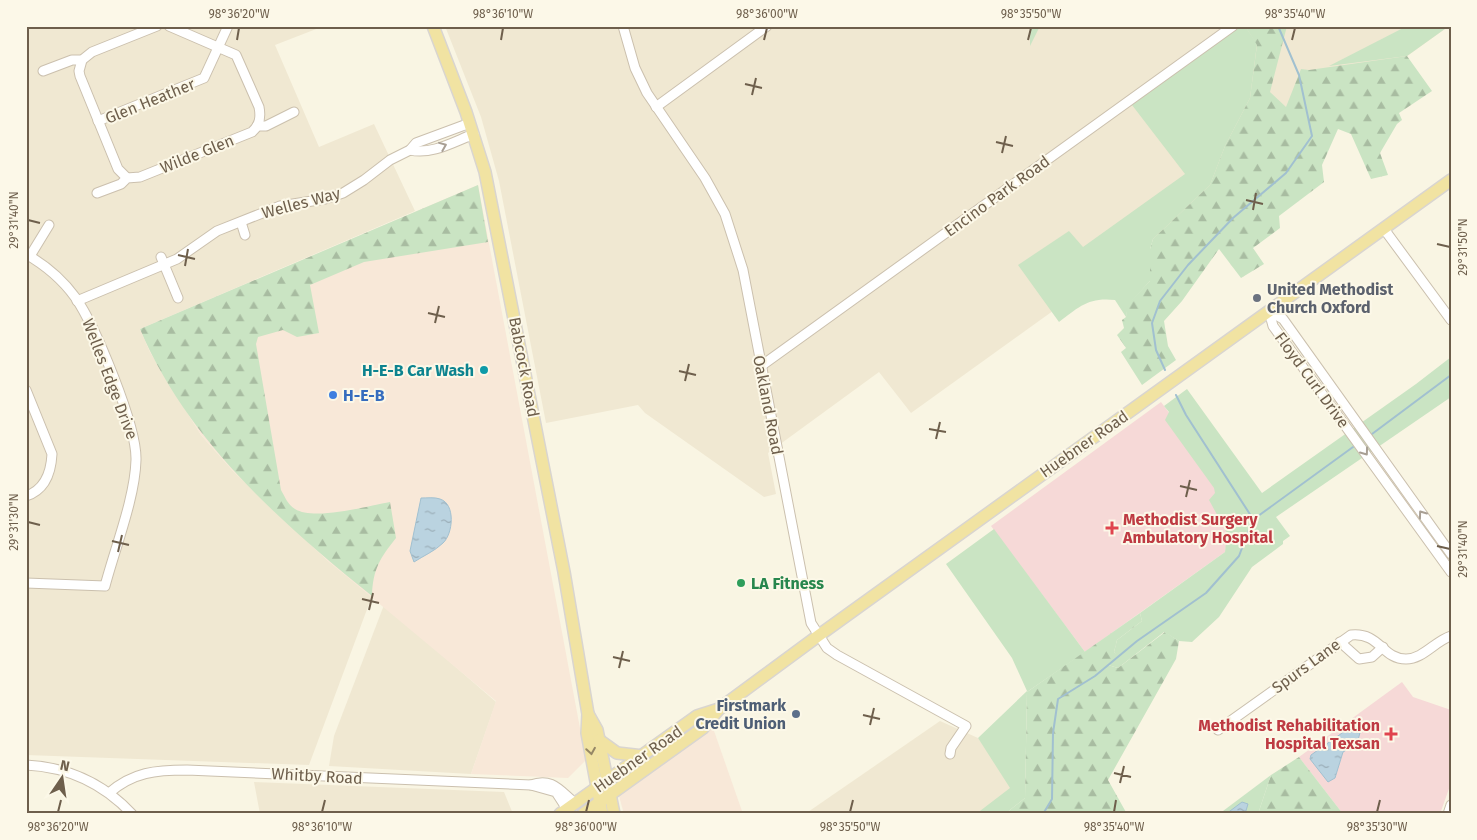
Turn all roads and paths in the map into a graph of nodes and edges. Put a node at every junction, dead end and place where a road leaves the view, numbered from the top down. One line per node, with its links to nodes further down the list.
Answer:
1 (157, 26): 10 (street)
2 (169, 26): 8 (street)
3 (228, 26): 9 (street, Glen Heather)
4 (434, 26): 16 (main road, Babcock Road)
5 (623, 26): 12 (street, Oakland Road)
6 (767, 26): 12 (street)
7 (1233, 26): 30 (street, Encino Park Road)
8 (185, 30): 9 (street)
9 (219, 48): 14 (street, Glen Heather); 15 (street)
10 (82, 60): 11 (street); 14 (street)
11 (44, 71)
12 (656, 107): 30 (street, Oakland Road)
13 (294, 112): 15 (street, Wilde Glen)
14 (98, 121): 17 (street)
15 (257, 126): 17 (street, Wilde Glen)
16 (472, 128): 20 (street, Welles Way); 43 (main road, Babcock Road)
17 (127, 178): 19 (street, Wilde Glen)
18 (1451, 180): 22 (main road, Huebner Road)
19 (98, 193)
20 (241, 222): 23 (street, Welles Way); 25 (street, Welles Way)
21 (49, 225): 24 (street)
22 (1384, 229): 28 (main road, Huebner Road); 29 (street)
23 (245, 235)
24 (28, 255): 27 (street, Welles Edge Drive)
25 (163, 261): 26 (street); 27 (street, Welles Way)
26 (178, 298)
27 (78, 301): 37 (street, Welles Edge Drive)
28 (1269, 311): 32 (street, Floyd Curl Drive); 33 (street, Floyd Curl Drive); 38 (main road, Huebner Road)
29 (1451, 320)
30 (761, 366): 38 (street, Oakland Road)
31 (26, 390): 34 (street)
32 (1351, 415): 33 (street); 35 (street, Floyd Curl Drive, one-way to 32)
33 (1344, 424): 36 (street, Floyd Curl Drive, one-way to 36)
34 (26, 496)
35 (1451, 554)
36 (1451, 572)
37 (26, 583)
38 (818, 636): 42 (main road, Huebner Road); 44 (street, Oakland Road)
39 (1451, 636): 41 (street, Spurs Lane)
40 (1340, 642): 41 (street, Spurs Lane); 41 (street); 45 (street, Spurs Lane)
41 (1383, 647)
42 (718, 709): 47 (main road, Huebner Road); 52 (main road, Huebner Road)
43 (588, 714): 46 (main road, Babcock Road); 50 (main road, Babcock Road, one-way to 50)
44 (964, 730)
45 (1218, 730)
46 (599, 740): 47 (main road); 49 (main road, Babcock Road)
47 (643, 756): 49 (main road, Huebner Road)
48 (26, 765): 51 (street)
49 (607, 781): 50 (main road, Huebner Road); 52 (main road, Babcock Road)
50 (597, 788): 54 (main road, Babcock Road); 55 (main road, Huebner Road)
51 (109, 793): 55 (street, Whitby Road); 56 (street)
52 (610, 795): 54 (main road, Huebner Road); 58 (main road, Babcock Road)
53 (1451, 805): 59 (street)
54 (601, 808): 57 (main road, Huebner Road)
55 (568, 809)
56 (132, 814)
57 (583, 814)
58 (614, 814)
59 (1448, 814)

